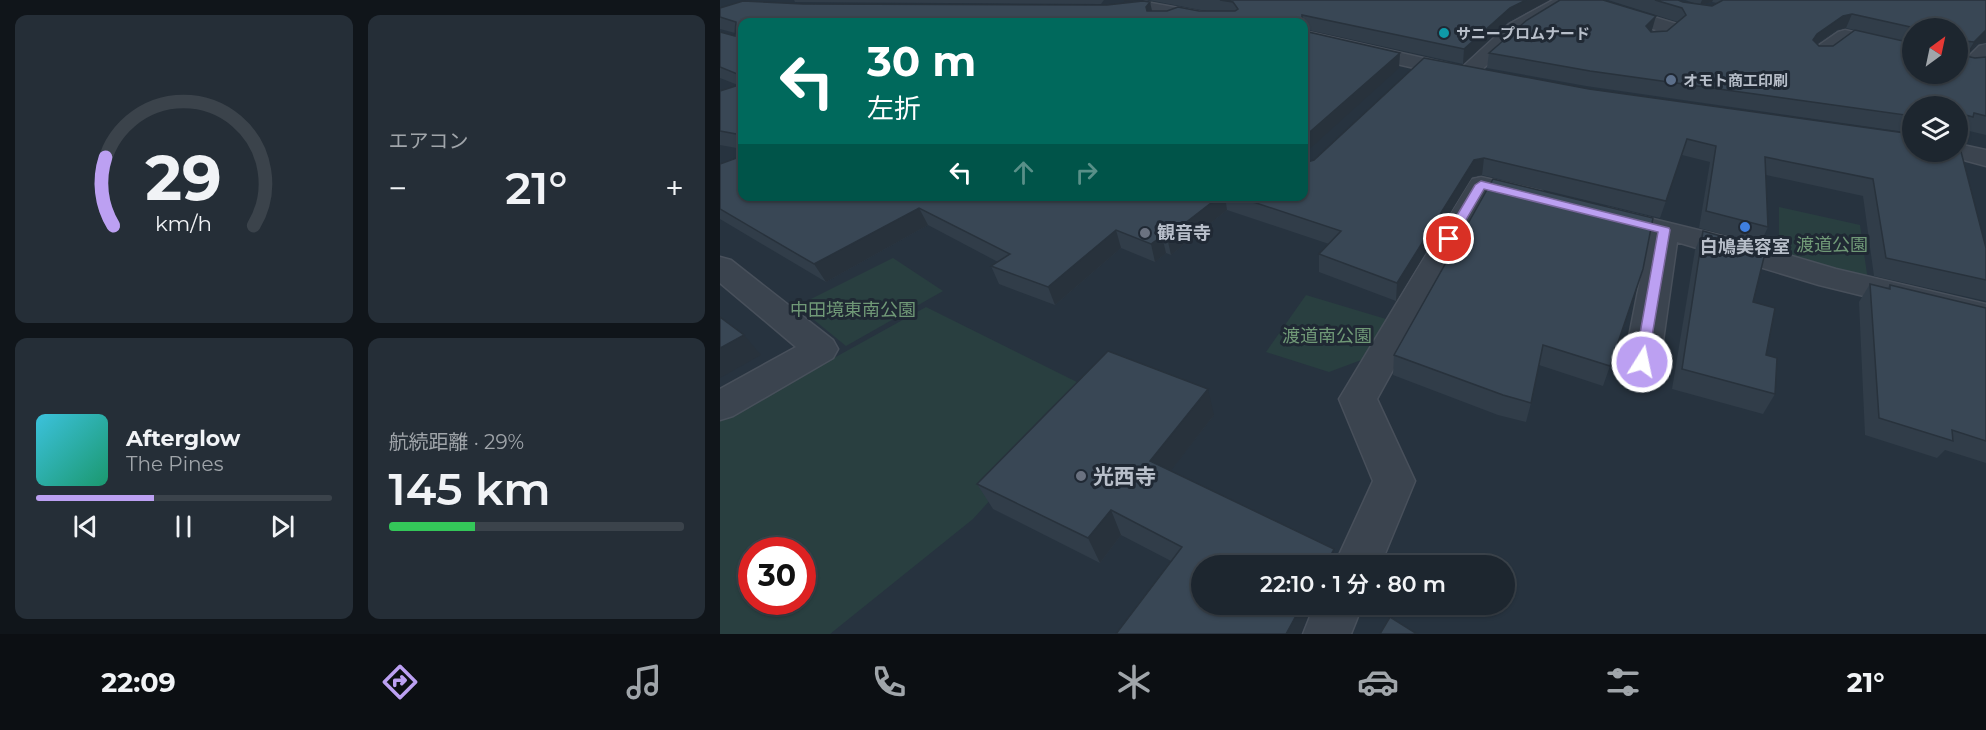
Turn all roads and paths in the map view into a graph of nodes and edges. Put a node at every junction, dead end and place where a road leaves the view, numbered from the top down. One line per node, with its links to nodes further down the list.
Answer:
1 (1202, 0): 5 (street)
2 (1566, 0): 17 (street)
3 (1594, 4): 11 (street)
4 (1112, 5): 5 (street); 6 (street)
5 (1146, 7): 7 (street)
6 (1086, 11)
7 (1176, 13): 8 (street); 9 (street)
8 (1167, 18)
9 (1205, 18)
10 (1308, 38): 15 (street)
11 (1654, 40)
12 (1902, 50): 14 (street)
13 (1986, 50): 16 (street)
14 (1819, 54)
15 (1418, 64): 17 (street); 19 (street)
16 (1968, 66)
17 (1466, 74): 18 (street)
18 (1488, 78)
19 (1400, 80)
20 (1968, 154): 21 (street)
21 (1986, 158)
22 (1664, 230): 24 (street); 25 (street); 27 (street)
23 (720, 267): 26 (street)
24 (1986, 315)
25 (1642, 362)
26 (720, 406)
27 (1362, 555)
28 (1335, 615): 29 (street)
29 (1327, 634)

